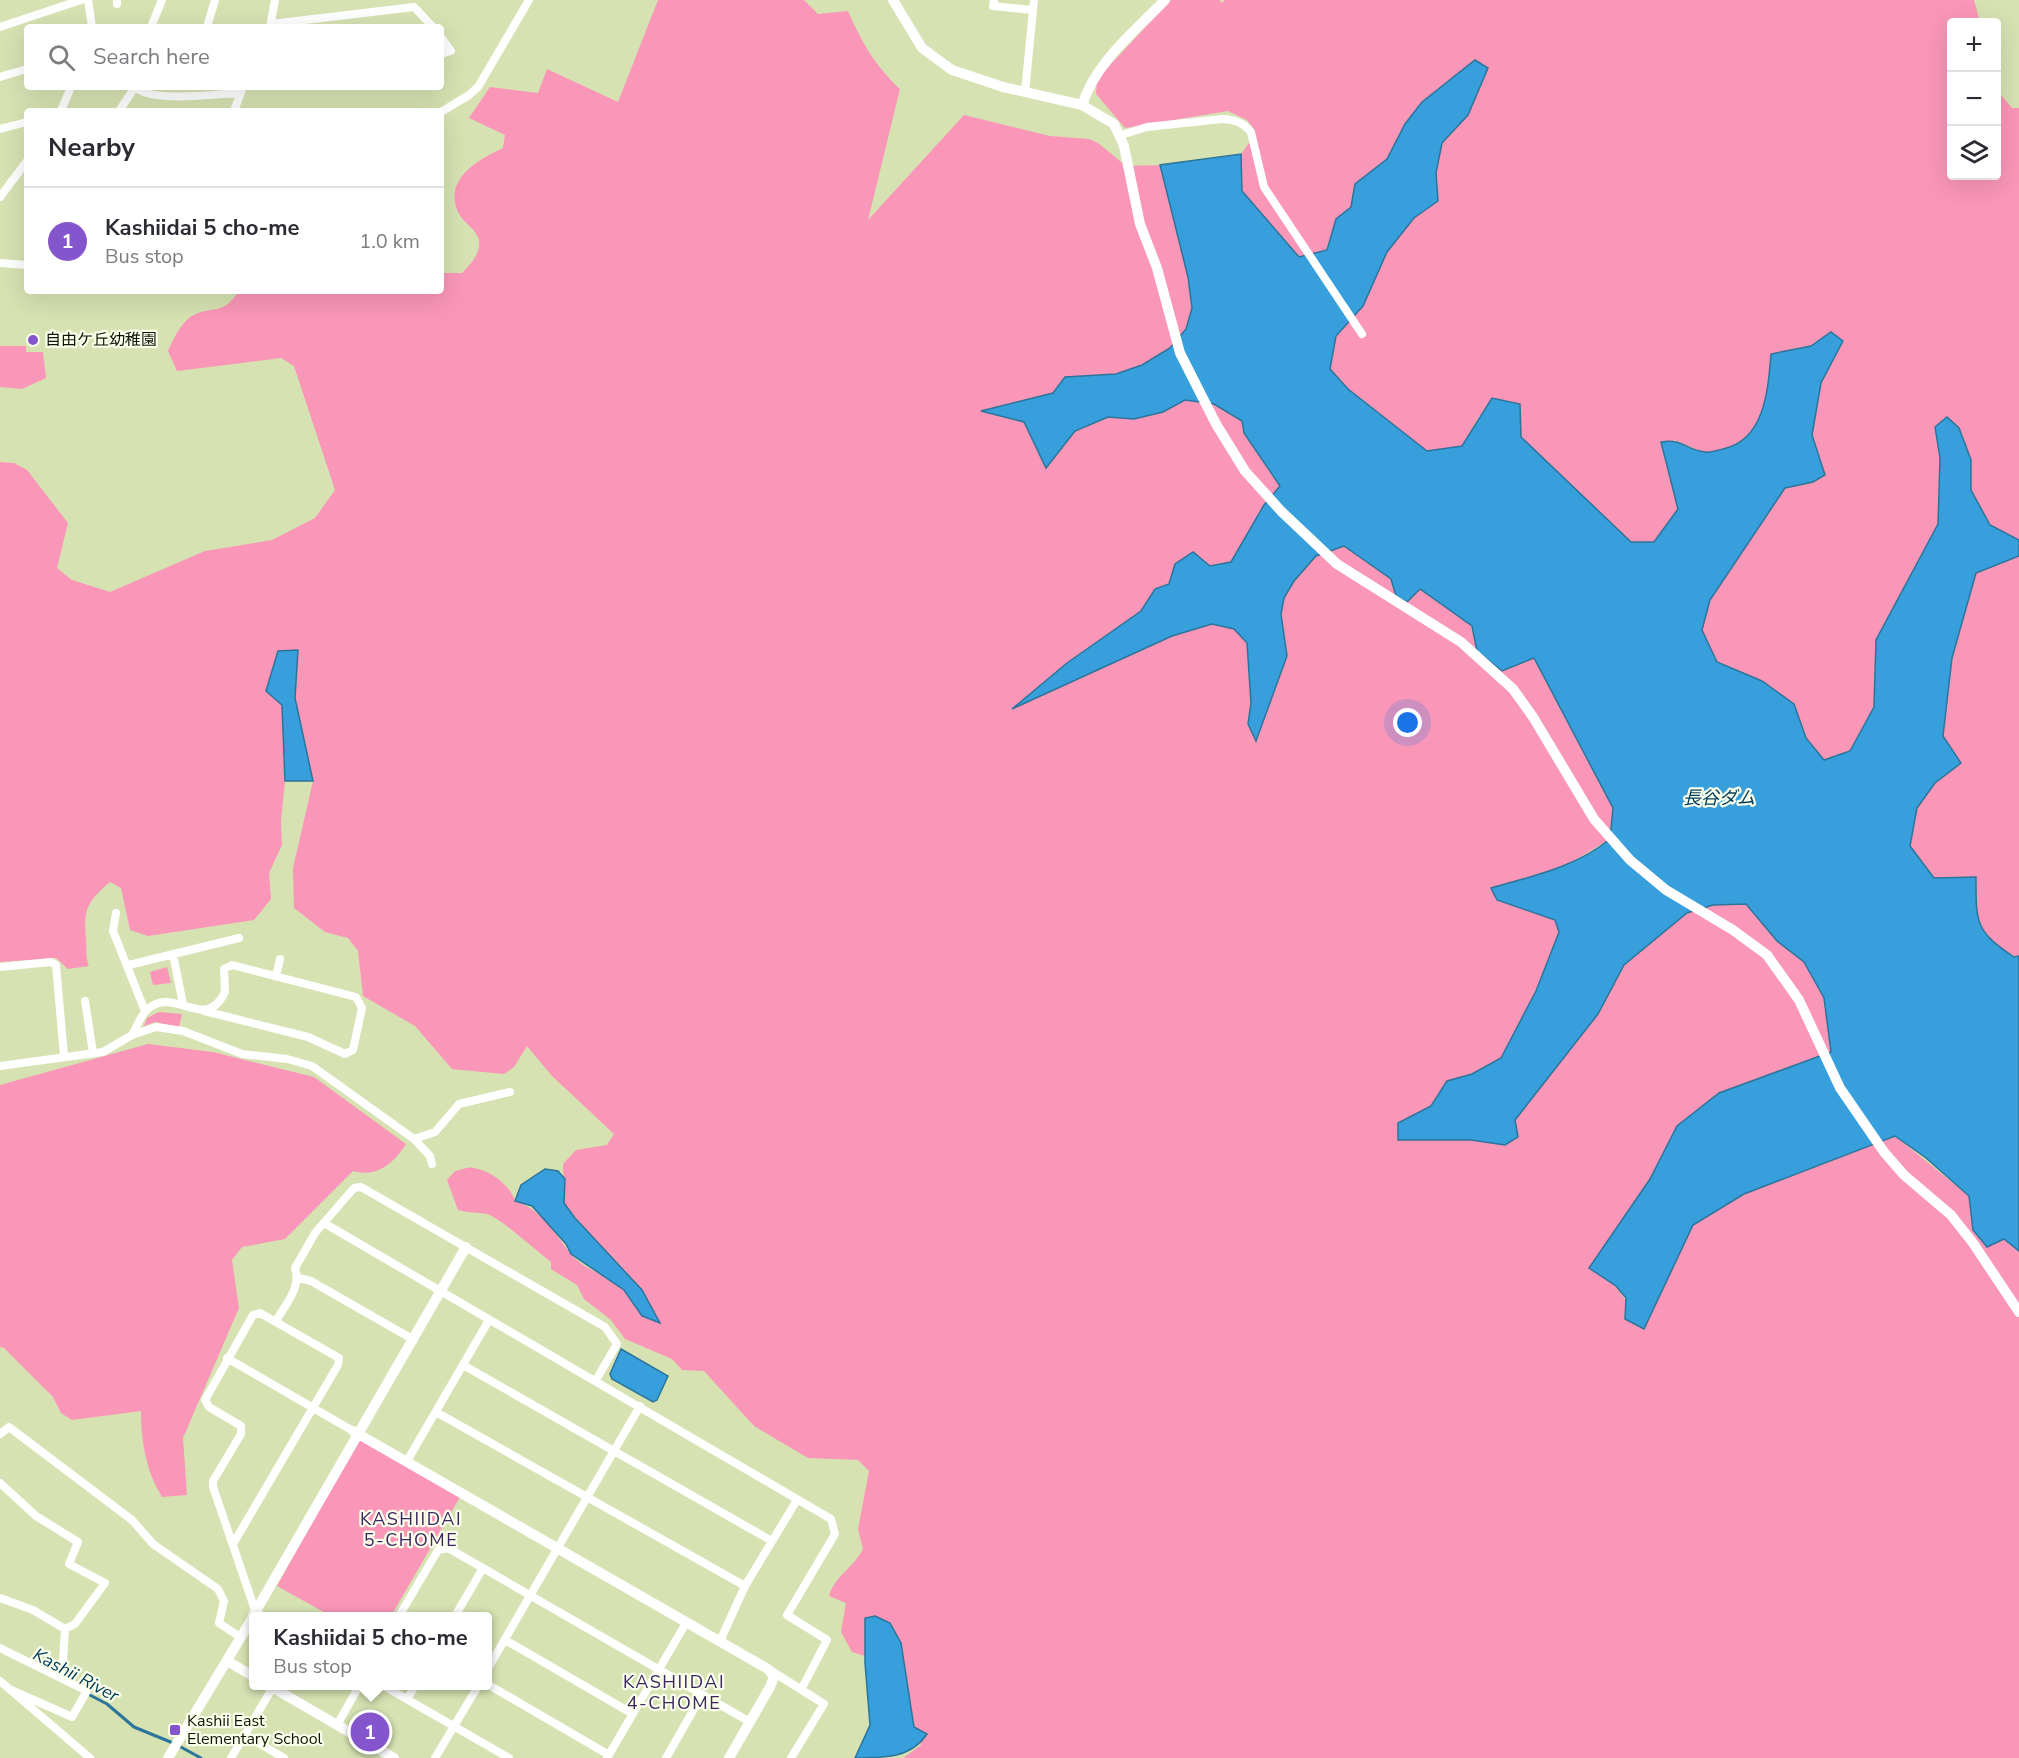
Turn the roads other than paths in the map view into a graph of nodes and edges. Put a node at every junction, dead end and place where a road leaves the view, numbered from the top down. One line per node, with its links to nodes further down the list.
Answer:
1 (81, 0): 19 (street)
2 (88, 0): 13 (street)
3 (162, 0): 14 (street)
4 (215, 0): 15 (street)
5 (275, 0): 16 (street)
6 (529, 0): 34 (street)
7 (893, 0): 29 (street)
8 (994, 0): 12 (street)
9 (1034, 0): 12 (street)
10 (1165, 0): 30 (street)
11 (404, 3): 17 (street); 18 (street)
12 (1032, 10): 29 (street)
13 (92, 24)
14 (152, 24)
15 (208, 24)
16 (270, 24)
17 (276, 24)
18 (430, 24)
19 (0, 27)
20 (444, 41): 21 (street)
21 (444, 53)
22 (24, 70): 23 (street)
23 (0, 77)
24 (70, 90): 31 (street)
25 (133, 90): 32 (street)
26 (140, 90): 28 (street)
27 (241, 90): 28 (street); 33 (street)
28 (187, 91)
29 (1025, 92): 30 (street)
30 (1082, 105): 37 (street)
31 (62, 108)
32 (121, 108)
33 (235, 108)
34 (444, 110)
35 (24, 123): 36 (street)
36 (0, 129)
37 (1121, 135): 42 (street); 65 (street)
38 (24, 165): 39 (street)
39 (0, 197)
40 (0, 263): 41 (street)
41 (24, 265)
42 (1359, 331)
43 (116, 913): 47 (street)
44 (239, 938): 45 (street)
45 (173, 954): 47 (street); 51 (street)
46 (280, 959): 49 (street)
47 (129, 965): 52 (street)
48 (0, 967): 56 (street)
49 (276, 976): 53 (street); 53 (street)
50 (84, 1001): 55 (street)
51 (183, 1004): 52 (street); 53 (street)
52 (145, 1011): 54 (street)
53 (204, 1011)
54 (132, 1035): 55 (street); 59 (street)
55 (93, 1053): 56 (street)
56 (64, 1056): 57 (street)
57 (0, 1066)
58 (510, 1092): 59 (street)
59 (414, 1139): 60 (street)
60 (432, 1164)
61 (324, 1223): 62 (street); 63 (street); 64 (street)
62 (466, 1247): 64 (street); 71 (street)
63 (299, 1278): 67 (street); 68 (street)
64 (441, 1291): 66 (street); 68 (street)
65 (2019, 1311)
66 (489, 1320): 70 (street); 71 (street)
67 (276, 1321): 69 (street); 73 (street)
68 (414, 1340): 75 (street)
69 (227, 1358): 73 (street); 83 (street)
70 (463, 1365): 74 (street); 77 (street)
71 (596, 1380): 72 (street)
72 (640, 1406): 77 (street); 81 (street)
73 (313, 1408): 75 (street); 83 (street)
74 (436, 1412): 78 (street); 80 (street)
75 (357, 1433): 78 (street); 90 (street)
76 (0, 1434): 96 (street)
77 (614, 1452): 80 (street); 82 (street)
78 (407, 1461): 84 (street)
79 (0, 1483): 95 (street)
80 (587, 1498): 84 (street); 86 (street)
81 (797, 1500): 82 (street); 108 (street)
82 (772, 1541): 86 (street)
83 (233, 1544): 89 (street)
84 (558, 1548): 87 (street); 93 (street)
85 (483, 1568): 87 (street); 91 (street); 92 (street)
86 (746, 1586): 98 (street)
87 (530, 1595): 97 (street); 103 (street)
88 (0, 1598): 95 (street)
89 (255, 1612)
90 (258, 1612)
91 (402, 1612)
92 (458, 1612)
93 (687, 1623): 98 (street); 103 (street)
94 (249, 1625): 96 (street)
95 (65, 1629): 105 (street)
96 (240, 1637): 100 (street)
97 (505, 1640): 101 (street); 118 (street)
98 (720, 1641): 102 (street)
99 (0, 1648): 105 (street)
100 (227, 1661): 104 (street); 125 (street)
101 (492, 1662)
102 (768, 1669): 108 (street); 119 (street)
103 (659, 1670): 116 (street); 118 (street)
104 (249, 1674)
105 (62, 1678): 109 (street)
106 (0, 1682): 109 (street)
107 (492, 1687): 123 (street)
108 (802, 1688): 133 (street)
109 (9, 1689): 124 (street)
110 (270, 1690): 122 (street)
111 (279, 1690): 120 (street)
112 (357, 1690): 120 (street)
113 (391, 1690): 117 (street)
114 (413, 1690): 117 (street)
115 (475, 1690): 121 (street)
116 (702, 1695): 119 (street); 131 (street)
117 (407, 1699): 121 (street)
118 (633, 1714): 123 (street)
119 (750, 1722): 132 (street)
120 (337, 1725): 128 (street)
121 (454, 1725): 129 (street); 130 (street)
122 (245, 1735): 126 (street); 127 (street)
123 (608, 1757)
124 (90, 1758)
125 (168, 1758)
126 (231, 1758)
127 (284, 1758)
128 (394, 1758)
129 (435, 1758)
130 (509, 1758)
131 (666, 1758)
132 (729, 1758)
133 (791, 1758)

